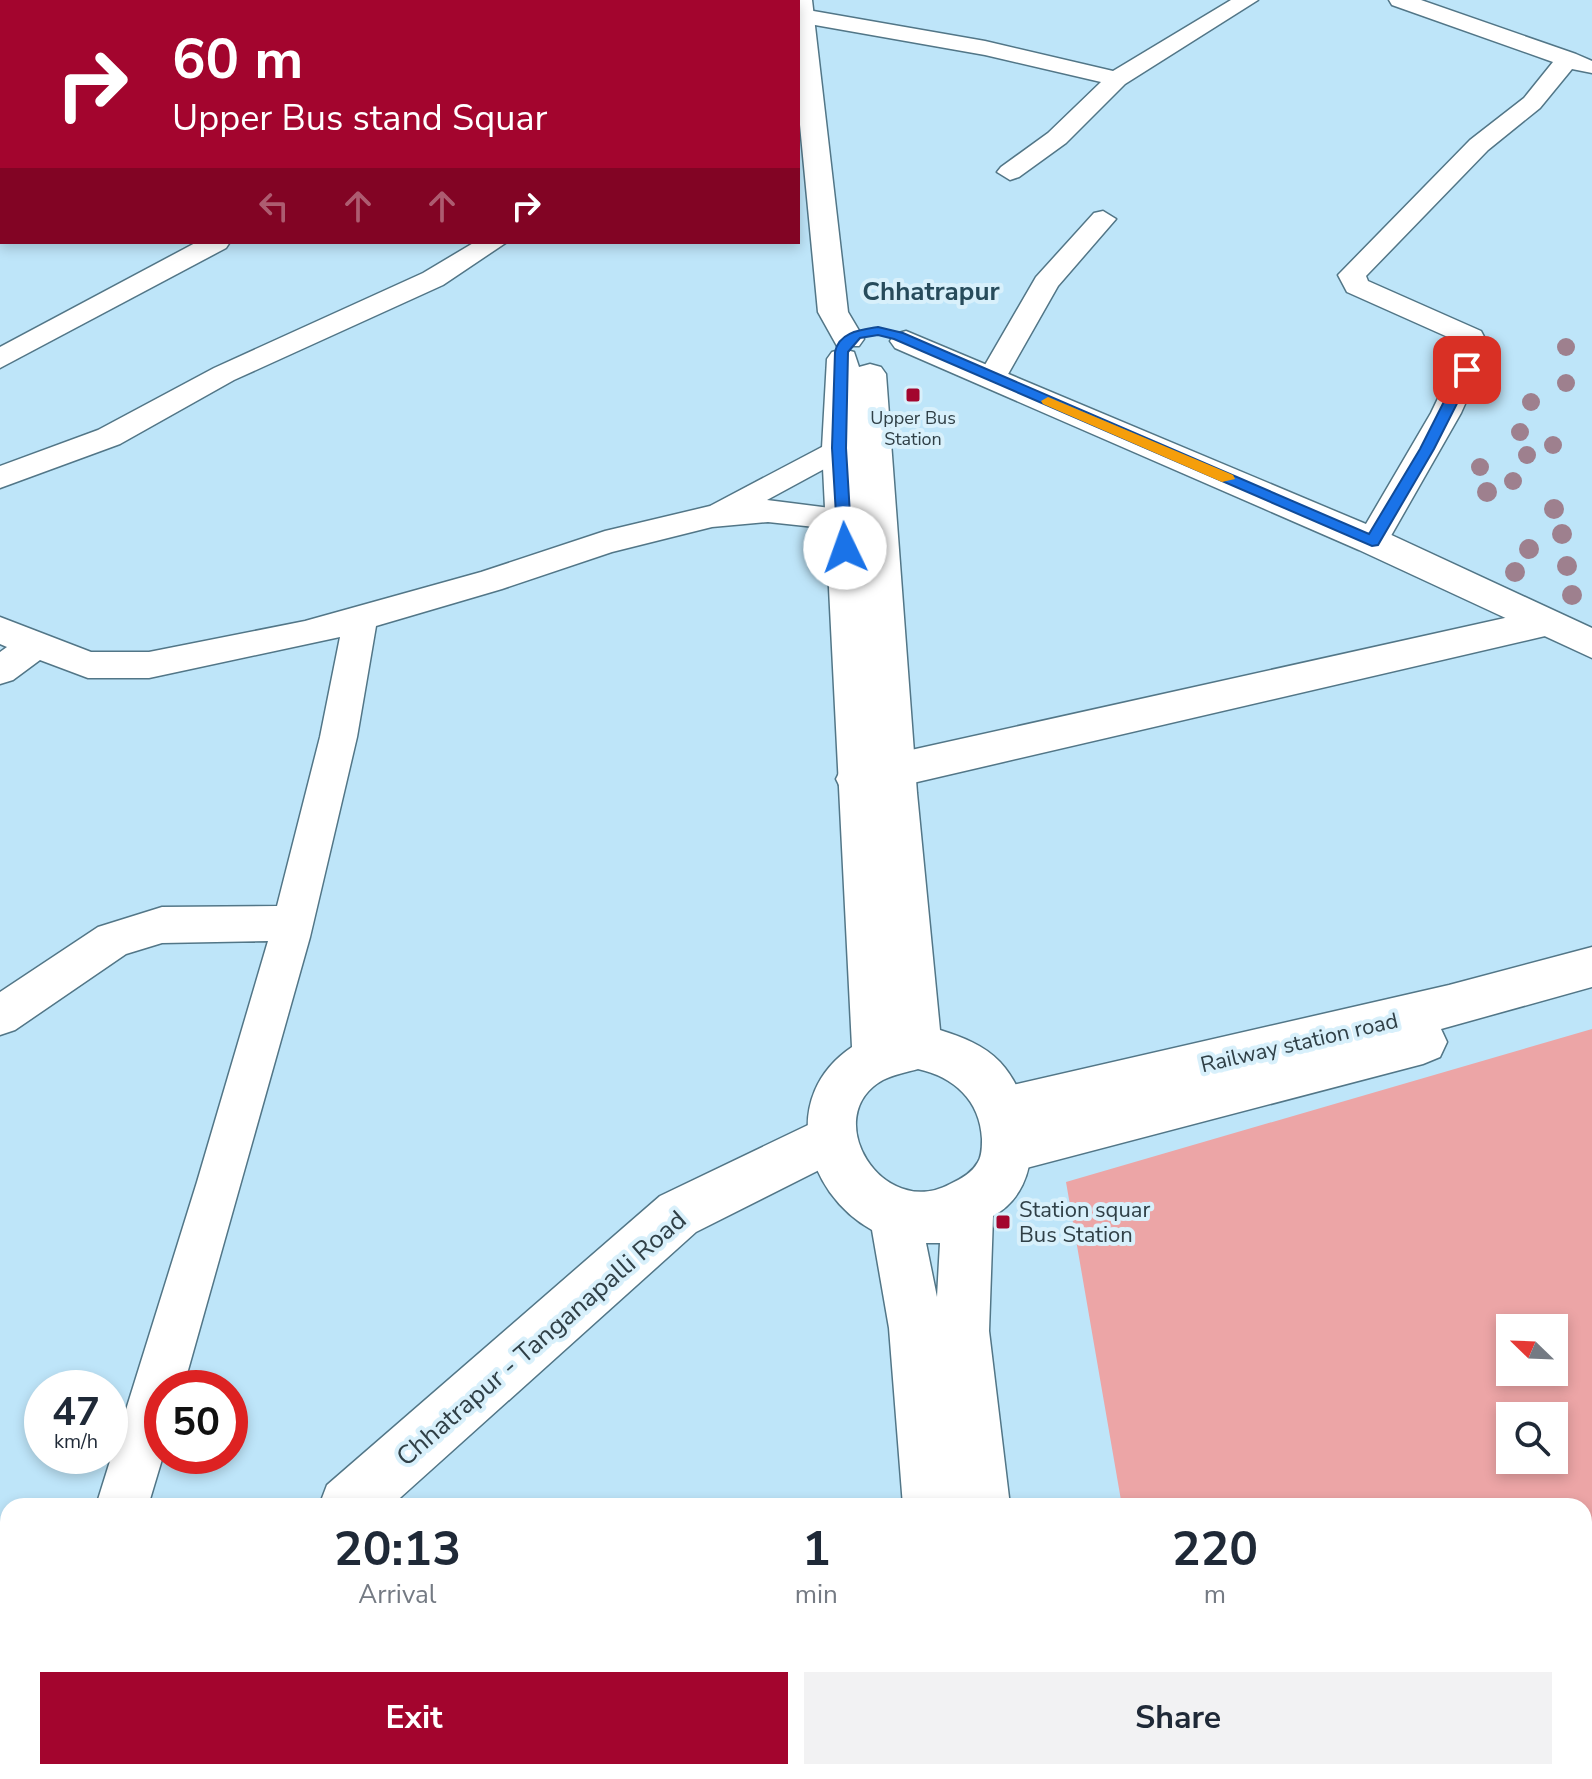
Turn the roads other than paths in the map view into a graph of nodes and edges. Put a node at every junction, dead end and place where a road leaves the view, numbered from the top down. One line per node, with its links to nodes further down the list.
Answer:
1 (1247, 0): 5 (street)
2 (1400, 0): 4 (street)
3 (801, 8): 5 (street); 6 (main road)
4 (1580, 64): 19 (street)
5 (1117, 79): 7 (street)
6 (804, 90): 12 (main road)
7 (1010, 172)
8 (1103, 219): 14 (street)
9 (213, 244): 13 (street)
10 (491, 244): 16 (street)
11 (908, 350): 12 (main road); 12 (main road); 14 (main road); 21 (main road)
12 (854, 357): 15 (main road); 27 (main road)
13 (0, 359)
14 (993, 377): 19 (main road)
15 (839, 448): 17 (street); 18 (main road)
16 (0, 478)
17 (712, 516): 18 (street); 20 (street)
18 (843, 519): 27 (main road)
19 (1372, 541): 21 (main road)
20 (360, 618): 23 (street); 28 (street)
21 (1531, 627): 24 (main road); 25 (main road); 27 (main road)
22 (0, 630): 23 (street)
23 (36, 644): 26 (street)
24 (1592, 644)
25 (1592, 666)
26 (0, 671)
27 (876, 775): 32 (main road)
28 (293, 923): 31 (street); 37 (street)
29 (1592, 967): 33 (main road, Railway station road)
30 (1592, 998): 33 (main road, Railway station road)
31 (0, 1016)
32 (897, 1052): 33 (main road); 34 (main road)
33 (1005, 1130): 35 (main road)
34 (829, 1139): 36 (main road); 38 (main road, Chhatrapur - Tanganapalli Road)
35 (968, 1207): 36 (main road); 40 (main road)
36 (895, 1214): 39 (main road)
37 (124, 1498)
38 (357, 1498)
39 (931, 1498)
40 (980, 1498)

